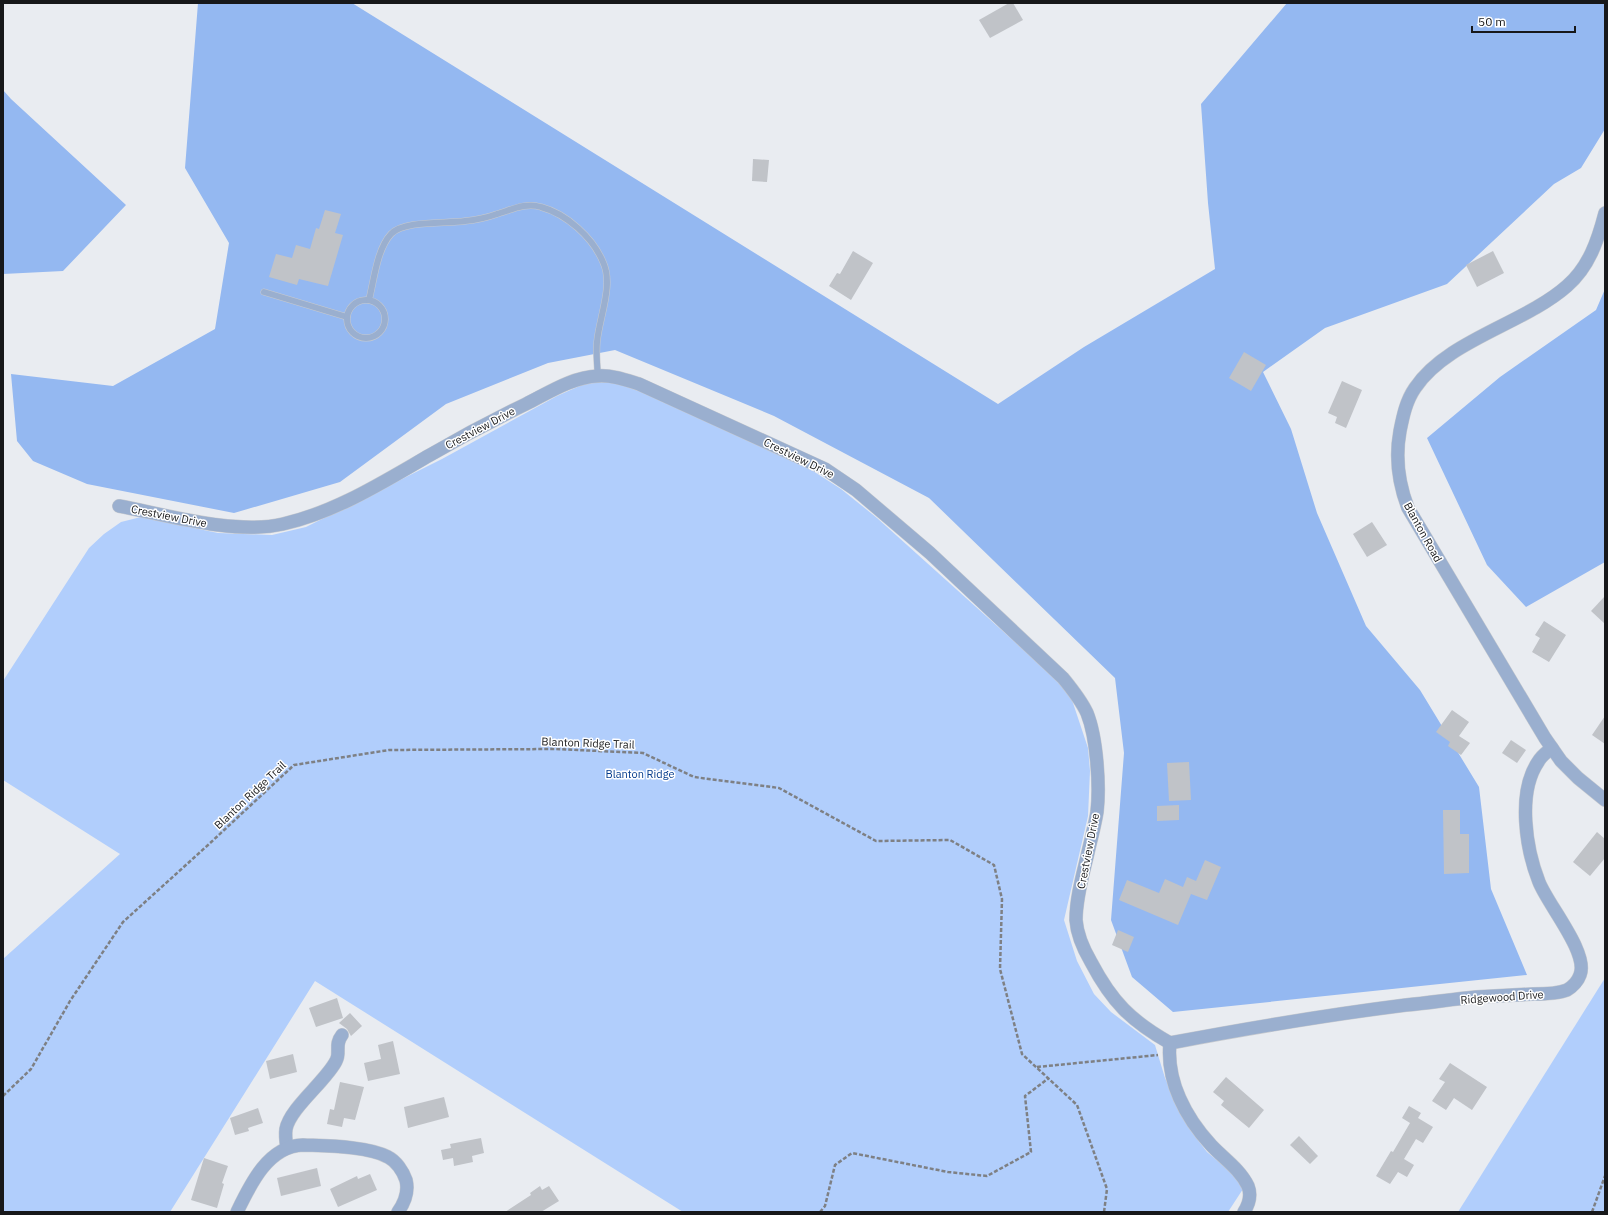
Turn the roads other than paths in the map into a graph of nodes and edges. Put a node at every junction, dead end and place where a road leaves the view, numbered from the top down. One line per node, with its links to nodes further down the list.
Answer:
1 (1605, 213): 7 (street, Blanton Road)
2 (264, 292): 4 (lane)
3 (369, 300): 4 (lane); 4 (lane); 5 (lane)
4 (347, 317)
5 (598, 376): 6 (street, Crestview Drive); 10 (street, Crestview Drive)
6 (119, 506)
7 (1552, 748): 8 (street, Blanton Road); 10 (street, Ridgewood Drive)
8 (1605, 800)
9 (342, 1035): 11 (street)
10 (1170, 1048): 14 (street)
11 (287, 1148): 12 (street); 13 (street)
12 (236, 1212)
13 (398, 1212)
14 (1244, 1212)

